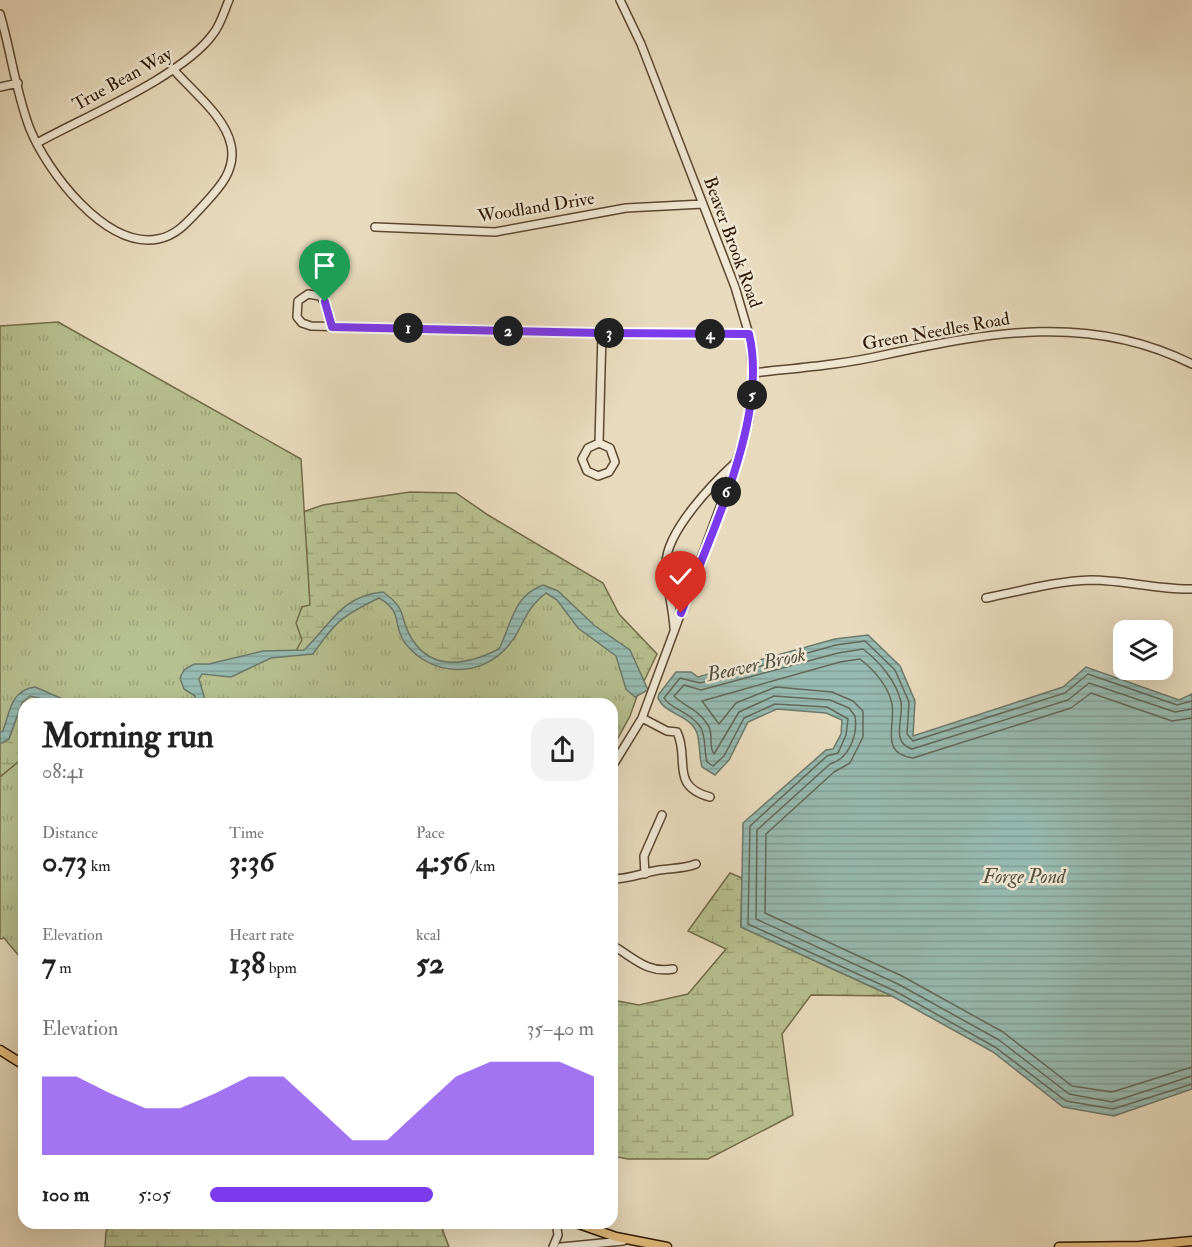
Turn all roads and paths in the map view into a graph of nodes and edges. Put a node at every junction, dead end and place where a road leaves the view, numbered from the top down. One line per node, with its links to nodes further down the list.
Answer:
1 (229, 0): 4 (street, True Bean Way)
2 (620, 0): 8 (street, Beaver Brook Road)
3 (0, 14): 5 (street)
4 (173, 69): 7 (street, True Bean Way); 7 (street)
5 (18, 83): 6 (street); 7 (street)
6 (0, 87)
7 (37, 142)
8 (703, 204): 9 (street, Woodland Drive); 12 (street, Beaver Brook Road)
9 (375, 227)
10 (332, 327): 10 (street); 11 (street)
11 (602, 333): 12 (street); 15 (street)
12 (749, 334): 14 (street, Beaver Brook Road)
13 (1192, 364): 14 (street, Green Needles Road)
14 (753, 373): 16 (street, Beaver Brook Road)
15 (599, 444): 15 (street)
16 (737, 461): 19 (street, Beaver Brook Road); 19 (street)
17 (1192, 589): 18 (street)
18 (986, 598)
19 (674, 633): 20 (street, Beaver Brook Road)
20 (644, 715): 21 (street, Beaver Brook Road); 22 (street)
21 (618, 757)
22 (710, 797)
23 (662, 815): 25 (street)
24 (696, 864): 25 (street)
25 (645, 874): 26 (street)
26 (618, 879)
27 (618, 949): 28 (street)
28 (673, 969)
29 (0, 1050): 30 (main road)
30 (18, 1061)
31 (557, 1229): 35 (street)
32 (596, 1229): 33 (main road)
33 (632, 1240): 36 (street); 37 (main road)
34 (1192, 1241): 39 (main road)
35 (553, 1247)
36 (561, 1247)
37 (667, 1247)
38 (1059, 1247): 39 (main road)
39 (1104, 1247)

